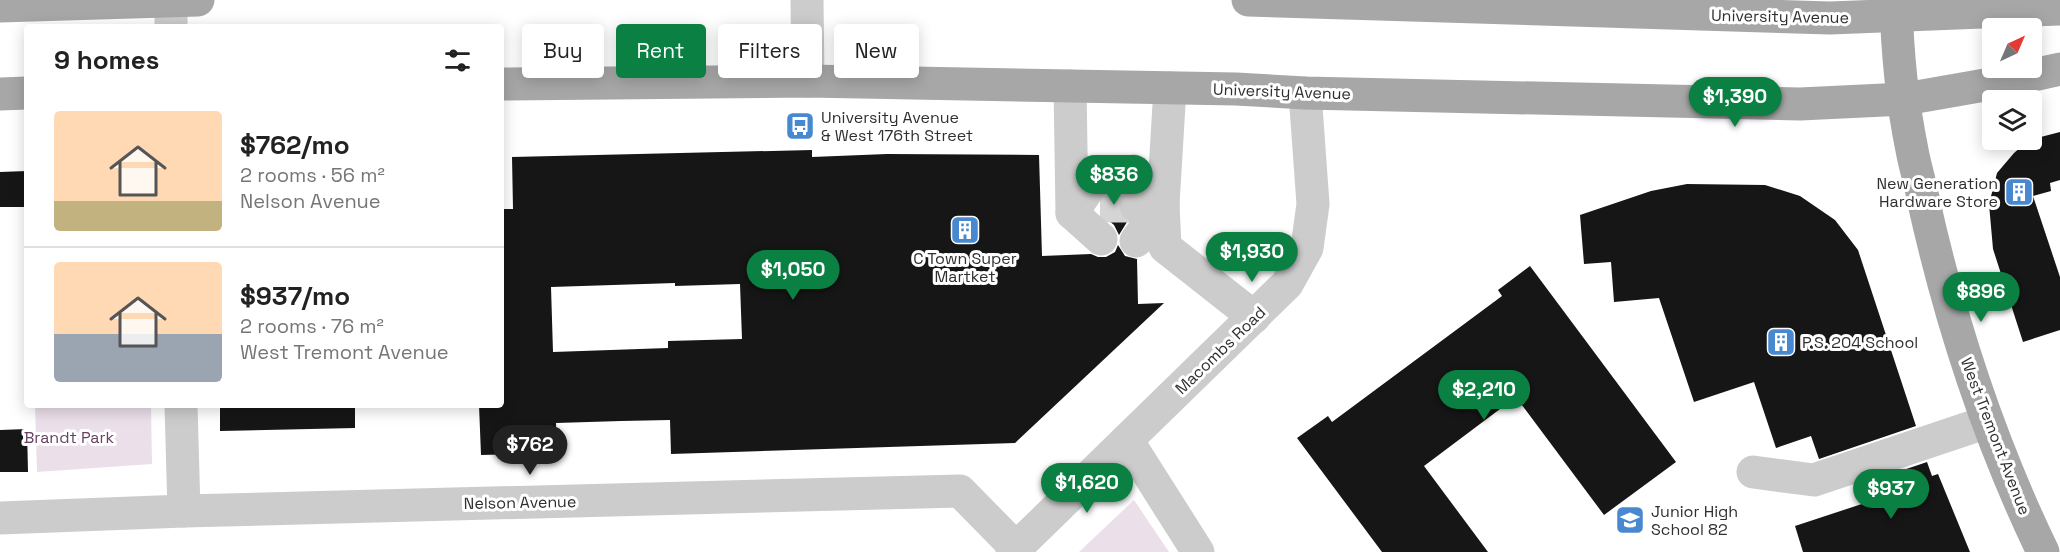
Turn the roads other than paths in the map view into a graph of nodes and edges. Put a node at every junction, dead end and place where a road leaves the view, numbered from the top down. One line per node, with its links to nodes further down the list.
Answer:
1 (807, 0): 8 (street)
2 (1248, 0): 4 (main road, University Avenue)
3 (0, 6): 5 (main road)
4 (1897, 8): 6 (main road, University Avenue); 15 (main road, West Tremont Avenue)
5 (180, 9)
6 (2060, 9)
7 (2060, 69): 15 (main road, University Avenue)
8 (808, 81): 9 (main road, University Avenue); 10 (main road, University Avenue)
9 (504, 84)
10 (1070, 86): 11 (main road, University Avenue); 19 (street)
11 (1170, 88): 13 (main road, University Avenue); 18 (street)
12 (24, 93): 14 (main road)
13 (1305, 93): 15 (main road, University Avenue); 22 (street, Macombs Road)
14 (0, 94)
15 (1905, 99): 24 (main road, West Tremont Avenue)
16 (1134, 171): 18 (street)
17 (1099, 173): 19 (street)
18 (1149, 205): 21 (street); 22 (street)
19 (1086, 209): 20 (street)
20 (1101, 239)
21 (1137, 241)
22 (1254, 317): 25 (street, Macombs Road)
23 (181, 408): 27 (street)
24 (1987, 422): 26 (street); 31 (main road, West Tremont Avenue)
25 (1126, 440): 29 (street, Macombs Road); 30 (street)
26 (1753, 472)
27 (184, 511): 28 (street, Nelson Avenue); 29 (street, Nelson Avenue)
28 (0, 518)
29 (1014, 550)
30 (1198, 552)
31 (2043, 552)

